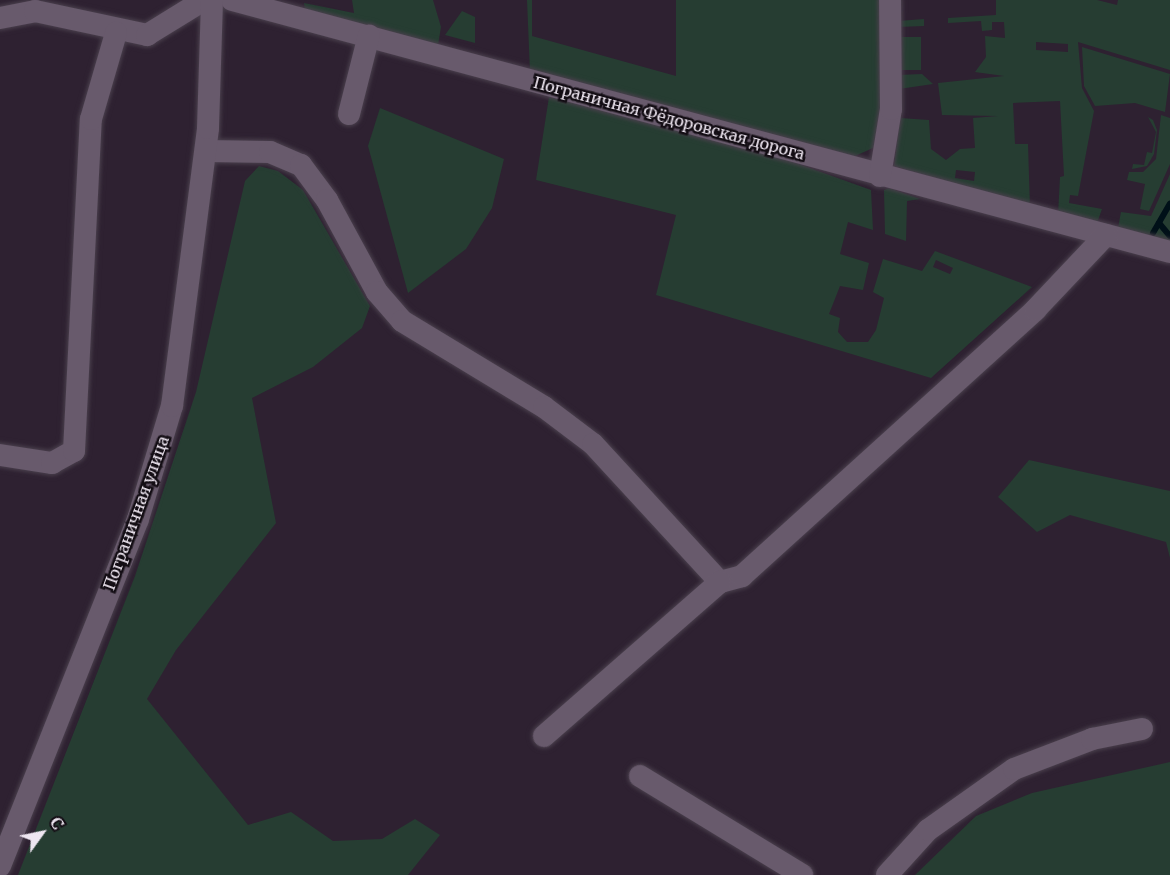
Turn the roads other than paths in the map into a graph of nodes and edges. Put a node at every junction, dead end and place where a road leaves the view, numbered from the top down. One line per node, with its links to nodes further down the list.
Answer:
1 (204, 0): 6 (street)
2 (212, 0): 9 (street, Пограничная улица)
3 (232, 0): 7 (street, Пограничная Фёдоровская дорога)
4 (890, 0): 10 (street)
5 (0, 18): 6 (street)
6 (116, 33): 13 (street)
7 (369, 35): 8 (street); 10 (street, Пограничная Фёдоровская дорога)
8 (349, 114)
9 (206, 151): 14 (street); 18 (street, Пограничная улица)
10 (880, 176): 11 (street, Пограничная Фёдоровская дорога)
11 (1106, 235): 12 (street, Пограничная Фёдоровская дорога); 14 (street)
12 (1170, 252)
13 (0, 455)
14 (720, 582): 16 (street)
15 (1142, 729): 20 (street)
16 (544, 736)
17 (640, 776): 19 (street)
18 (0, 866)
19 (802, 875)
20 (887, 875)

